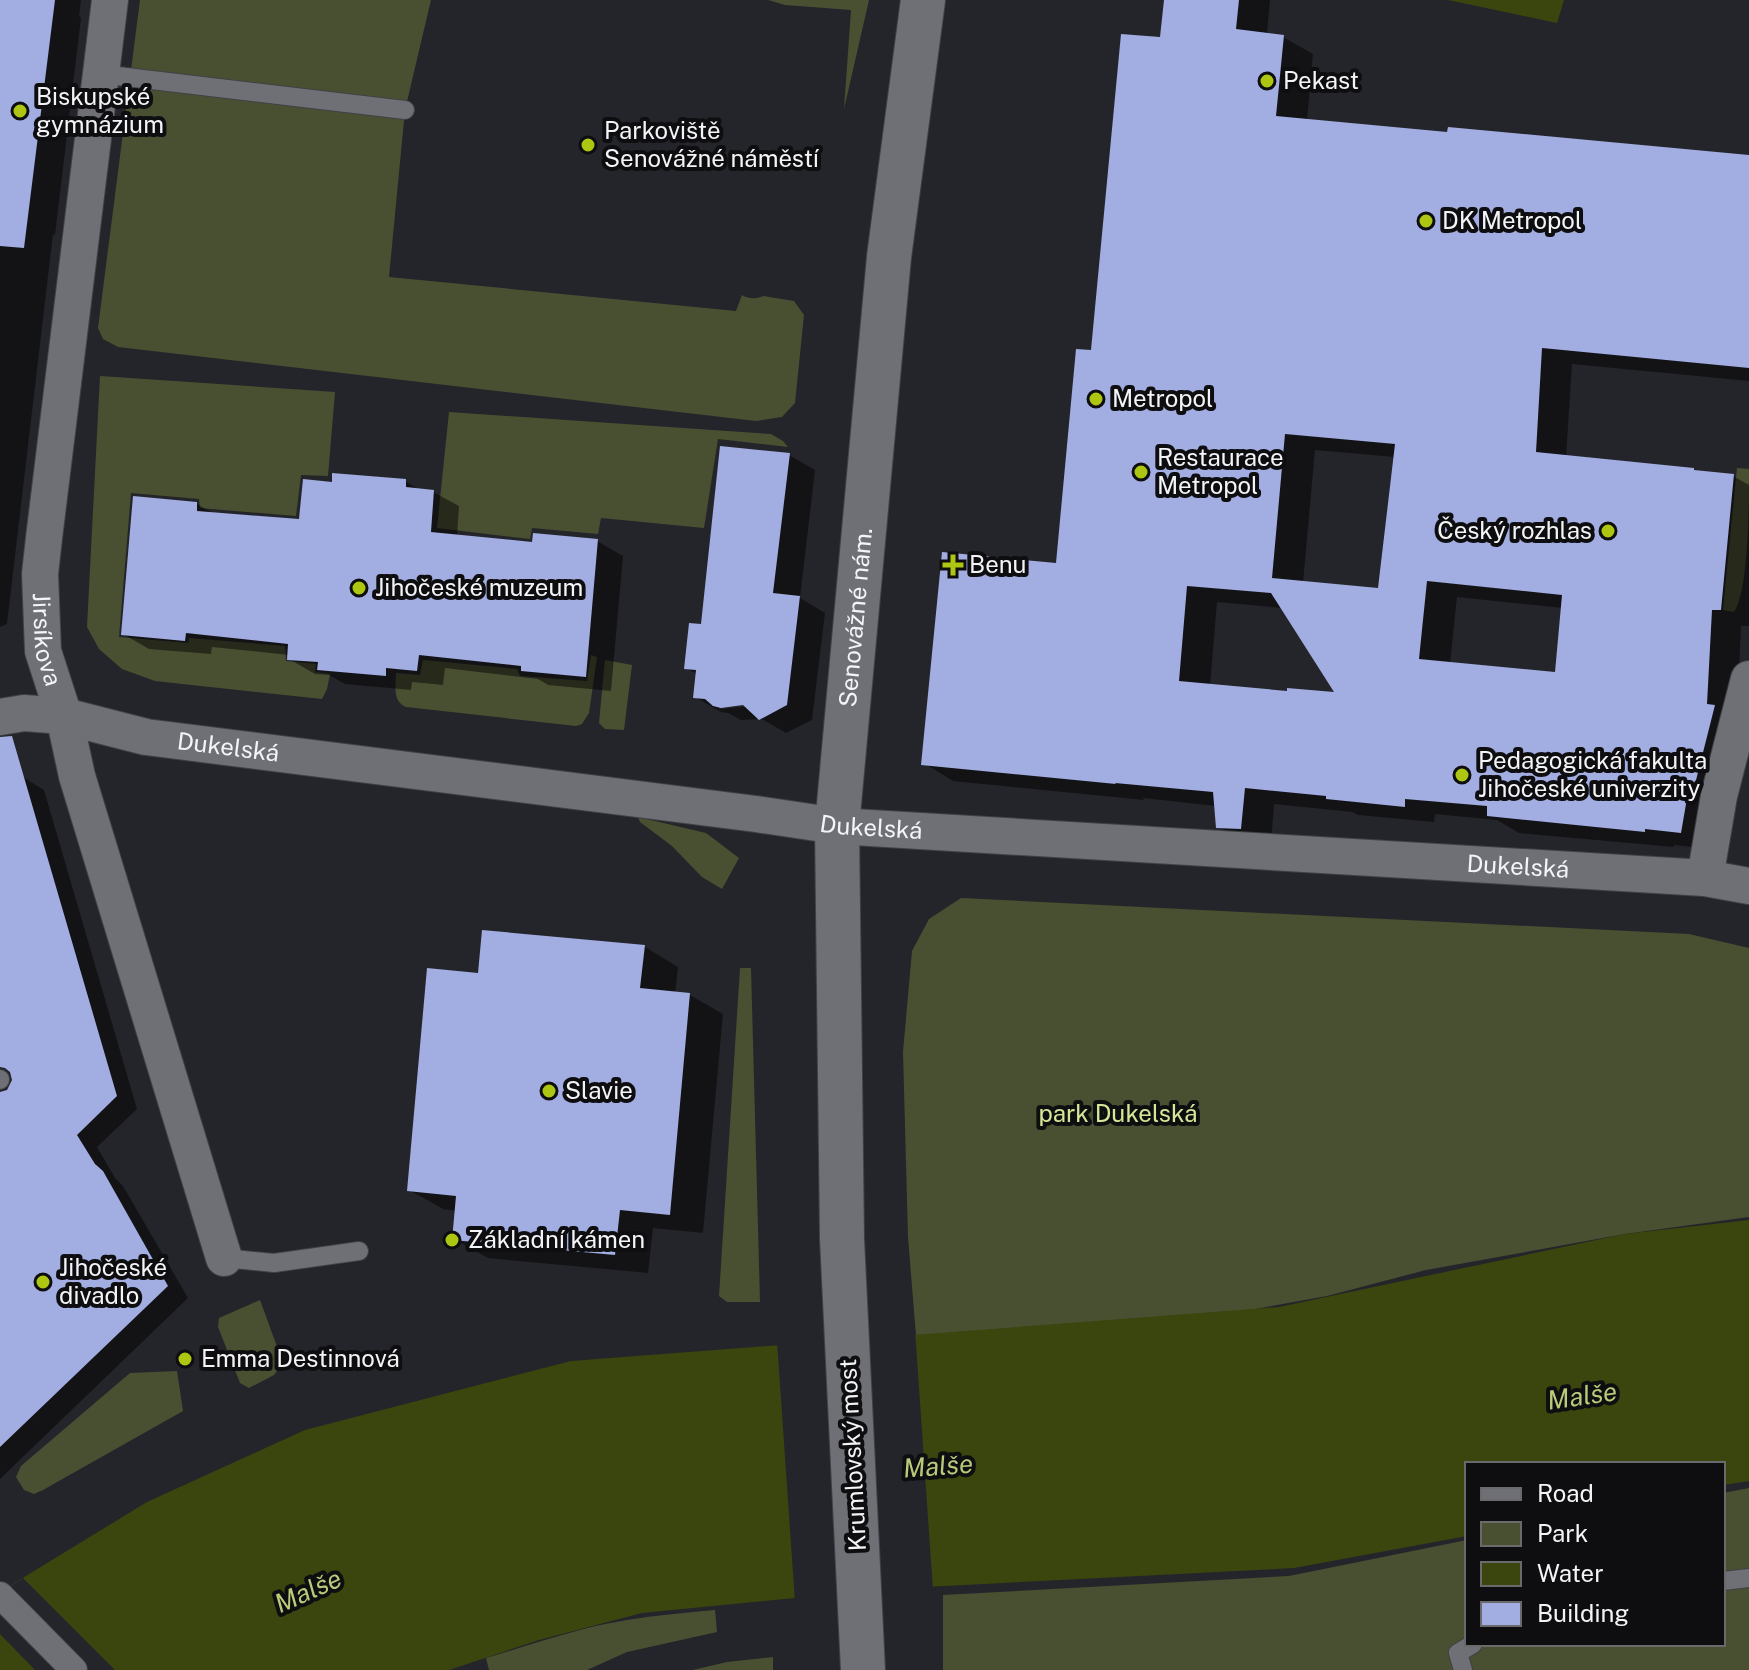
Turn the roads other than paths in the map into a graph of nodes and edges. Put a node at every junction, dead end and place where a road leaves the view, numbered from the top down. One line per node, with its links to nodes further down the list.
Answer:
1 (110, 0): 3 (street, Jirsíkova)
2 (923, 0): 8 (street, Senovážné nám.)
3 (101, 74): 4 (lane); 6 (street, Jirsíkova)
4 (405, 110)
5 (1749, 679): 9 (street)
6 (64, 716): 7 (street, Dukelská); 8 (street, Dukelská); 13 (street, Jirsíkova)
7 (0, 717)
8 (837, 826): 9 (street, Dukelská); 11 (street, Senovážné nám.)
9 (1705, 878): 10 (street, Dukelská)
10 (1749, 886)
11 (842, 1239): 19 (street, Krumlovský most)
12 (359, 1251): 13 (lane)
13 (224, 1258)
14 (1749, 1578): 15 (lane)
15 (1725, 1581)
16 (0, 1595): 18 (street)
17 (1470, 1646): 20 (lane)
18 (74, 1670)
19 (863, 1670)
20 (1463, 1670)

